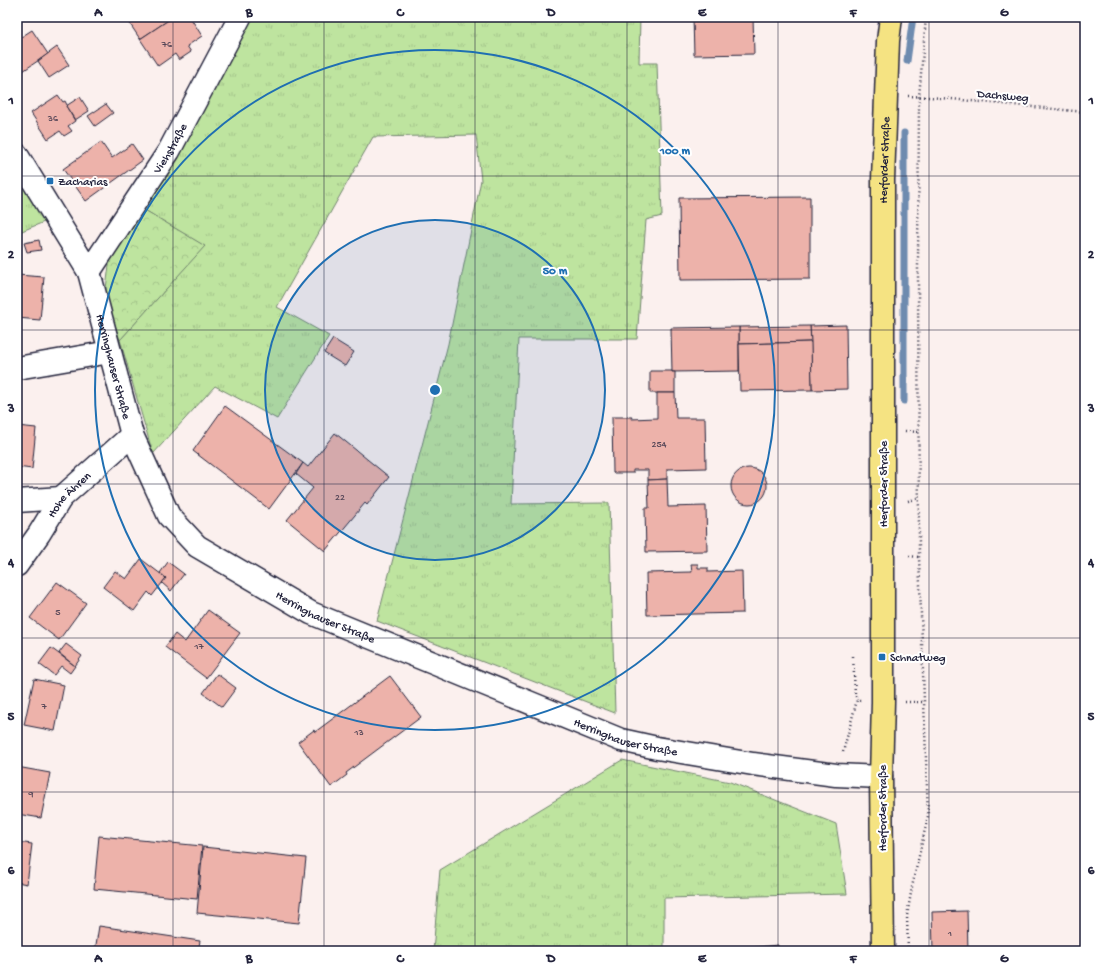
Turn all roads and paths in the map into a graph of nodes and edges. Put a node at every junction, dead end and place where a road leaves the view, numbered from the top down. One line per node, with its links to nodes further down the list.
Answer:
1 (240, 17): 7 (street, Viehstraße)
2 (891, 17): 22 (main road, Herforder Straße)
3 (926, 17): 4 (path)
4 (919, 97): 5 (path, Dachsweg); 12 (path)
5 (1085, 112)
6 (17, 155): 7 (street, Herringhauser Straße)
7 (89, 272): 8 (street, Herringhauser Straße)
8 (110, 352): 9 (street); 10 (street, Herringhauser Straße)
9 (17, 368)
10 (132, 435): 11 (street, Hohe Ähren); 21 (street, Herringhauser Straße)
11 (61, 498): 13 (street); 17 (street, Hohe Ähren)
12 (919, 498): 14 (path); 16 (path)
13 (17, 501)
14 (908, 501)
15 (909, 556): 16 (path)
16 (919, 557): 24 (path)
17 (17, 565)
18 (853, 656): 19 (path)
19 (857, 700): 20 (path); 21 (path)
20 (863, 700)
21 (836, 775): 22 (street, Herringhauser Straße)
22 (881, 777): 23 (main road, Herforder Straße)
23 (883, 951)
24 (908, 951)

